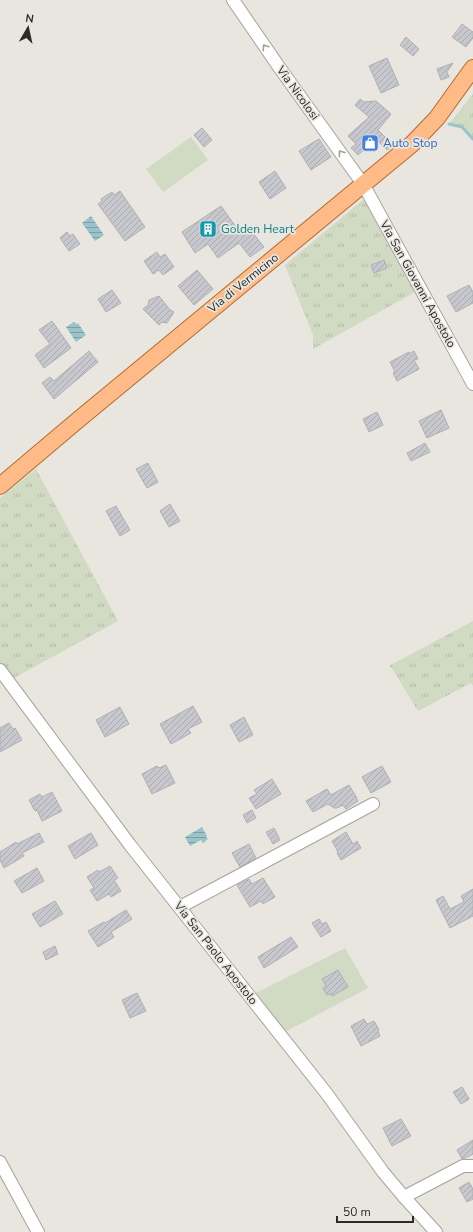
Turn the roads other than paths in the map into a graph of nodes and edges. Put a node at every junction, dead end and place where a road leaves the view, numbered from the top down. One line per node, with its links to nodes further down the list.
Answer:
1 (233, 0): 3 (street, Via Nicolosi, one-way to 1)
2 (473, 68): 3 (main road, Via di Vermicino)
3 (363, 184): 4 (street, Via San Giovanni Apostolo); 5 (main road, Via di Vermicino)
4 (473, 384)
5 (0, 486)
6 (0, 670): 8 (street, Via San Paolo Apostolo)
7 (372, 804): 8 (street)
8 (180, 907): 11 (street, Via San Paolo Apostolo)
9 (0, 1162): 12 (street)
10 (473, 1166): 11 (street)
11 (404, 1197): 13 (street, Via San Paolo Apostolo)
12 (38, 1232)
13 (436, 1232)

